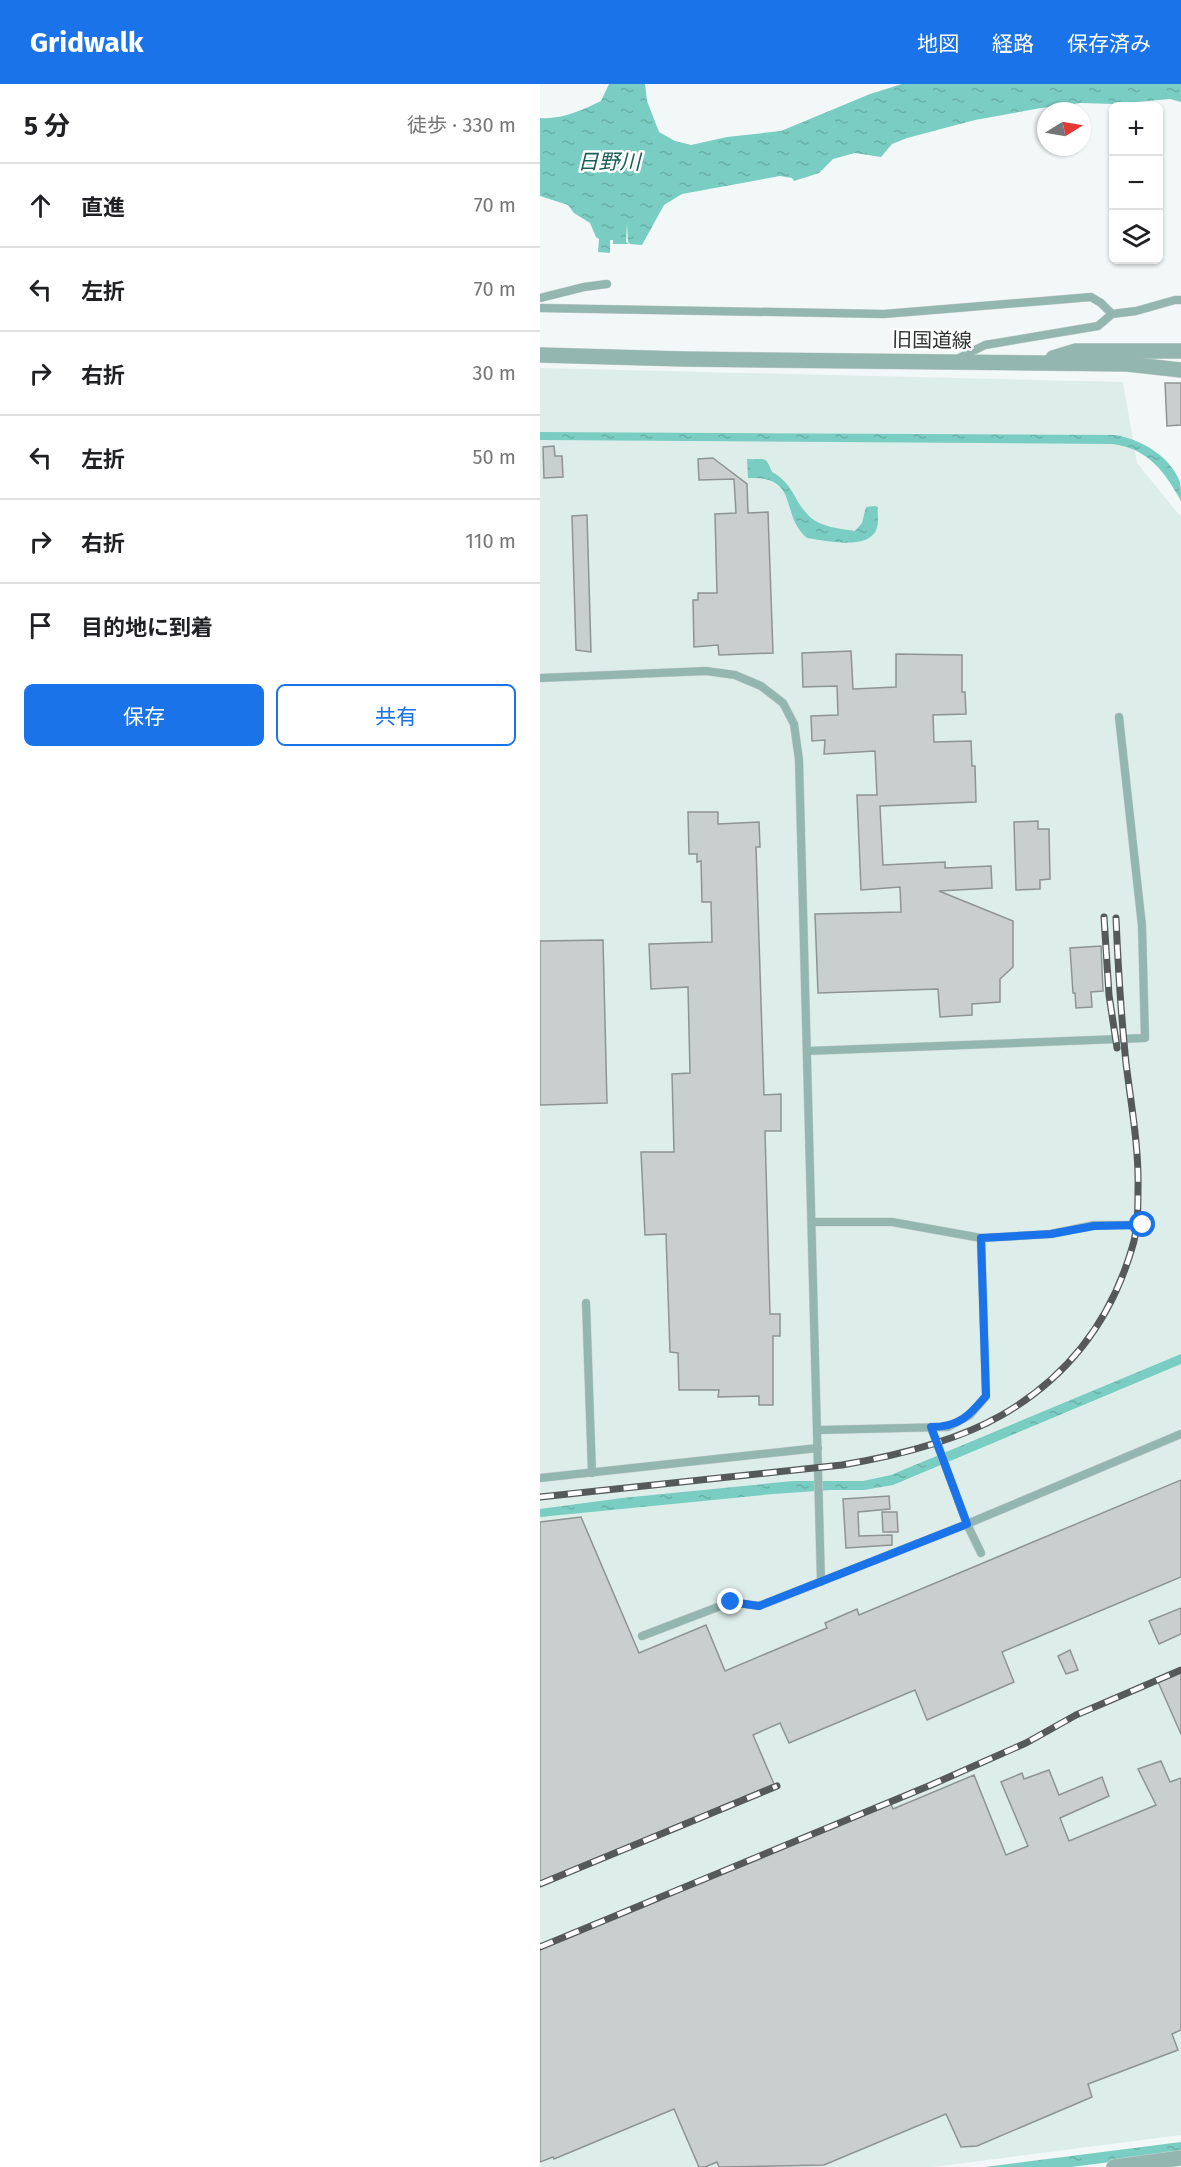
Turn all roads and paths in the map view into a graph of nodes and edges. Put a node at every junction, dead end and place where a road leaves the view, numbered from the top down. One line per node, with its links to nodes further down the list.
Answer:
1 (607, 284): 2 (lane)
2 (540, 298)
3 (1181, 300): 5 (lane)
4 (540, 308): 5 (lane)
5 (1113, 315): 8 (lane)
6 (1181, 351): 9 (street)
7 (540, 355): 8 (street, 旧国道線)
8 (952, 361): 9 (street, 旧国道線)
9 (1037, 362): 10 (street, 旧国道線)
10 (1181, 370)
11 (540, 678): 13 (lane)
12 (1119, 717): 13 (lane)
13 (807, 1051): 14 (lane)
14 (812, 1222): 16 (lane); 19 (lane)
15 (1143, 1225): 16 (lane)
16 (981, 1238): 18 (lane)
17 (586, 1304): 22 (lane)
18 (931, 1427): 19 (lane); 24 (lane)
19 (818, 1430): 21 (lane)
20 (1181, 1434): 24 (lane)
21 (818, 1448): 22 (lane); 26 (lane)
22 (592, 1473): 23 (lane)
23 (540, 1478)
24 (967, 1524): 25 (lane); 26 (lane)
25 (981, 1552)
26 (821, 1581): 27 (lane)
27 (642, 1636)
28 (1181, 2158): 29 (street)
29 (1114, 2167)

